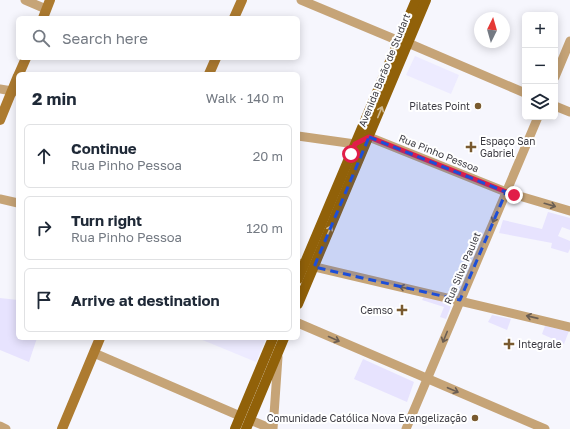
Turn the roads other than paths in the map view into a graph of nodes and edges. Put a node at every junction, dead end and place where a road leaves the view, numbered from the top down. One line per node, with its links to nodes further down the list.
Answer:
1 (24, 0): 6 (street)
2 (242, 0): 7 (street)
3 (301, 0): 9 (street)
4 (416, 0): 9 (main road, Avenida Barão de Studart)
5 (426, 0): 9 (main road, Avenida Barão de Studart)
6 (46, 9)
7 (235, 16)
8 (570, 41): 12 (street)
9 (403, 42): 17 (street); 23 (main road, Avenida Barão de Studart, one-way to 9); 24 (main road, Avenida Barão de Studart)
10 (25, 60): 13 (street)
11 (215, 60): 14 (street)
12 (558, 70)
13 (19, 72)
14 (210, 72)
15 (0, 89): 16 (street)
16 (15, 91): 20 (street)
17 (522, 92)
18 (558, 107): 19 (street)
19 (570, 112)
20 (0, 120)
21 (537, 120): 25 (street, Rua Silva Paulet)
22 (300, 136): 24 (street)
23 (369, 137): 24 (street); 25 (street, Rua Pinho Pessoa); 29 (main road, Avenida Barão de Studart, one-way to 23)
24 (355, 144): 29 (main road, Avenida Barão de Studart)
25 (506, 192): 28 (street, Rua Pinho Pessoa, one-way to 28); 32 (street, Rua Silva Paulet, one-way to 32)
26 (0, 199): 27 (street)
27 (16, 203)
28 (570, 211)
29 (305, 265): 30 (main road, Avenida Barão de Studart); 31 (main road, Avenida Barão de Studart); 32 (street, one-way to 29)
30 (300, 275)
31 (300, 293)
32 (460, 300): 34 (street, one-way to 32); 40 (street, Rua Silva Paulet, one-way to 40)
33 (300, 324): 40 (street, one-way to 40)
34 (570, 326)
35 (99, 340): 38 (street)
36 (272, 340): 41 (main road)
37 (283, 340): 39 (main road)
38 (94, 353): 41 (street); 45 (street)
39 (278, 353): 42 (main road); 47 (street)
40 (427, 379): 48 (street, Rua Silva Paulet); 49 (street, one-way to 49)
41 (240, 416): 46 (main road)
42 (248, 425): 47 (street)
43 (0, 426): 44 (street)
44 (6, 429)
45 (62, 429)
46 (234, 429)
47 (272, 429)
48 (406, 429)
49 (545, 429)

